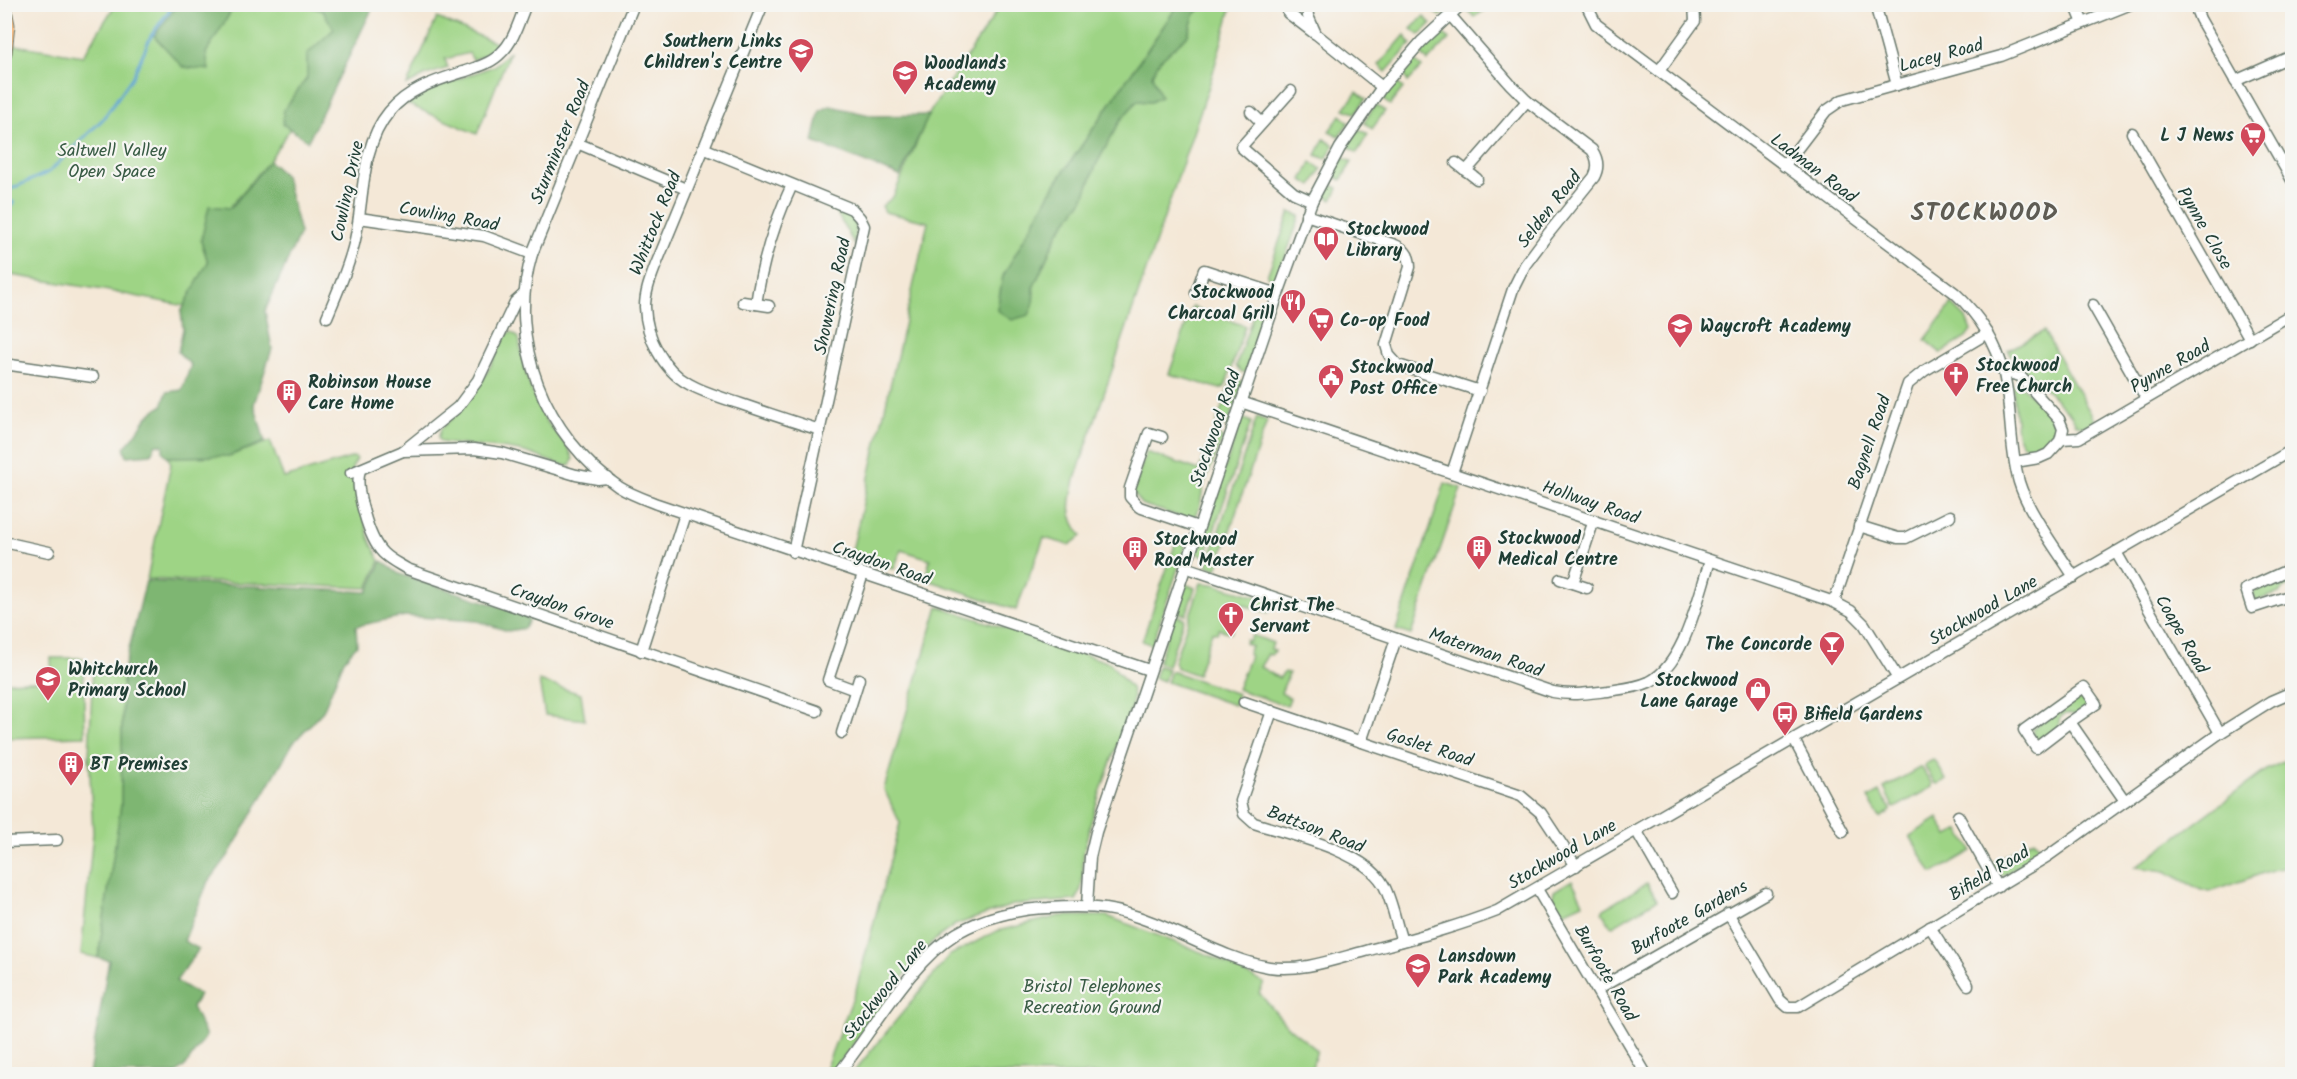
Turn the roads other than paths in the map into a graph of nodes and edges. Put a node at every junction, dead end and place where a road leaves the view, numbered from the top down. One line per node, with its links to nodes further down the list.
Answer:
1 (526, 4): 39 (street, Cowling Drive)
2 (634, 4): 28 (street, Sturminster Road)
3 (763, 4): 29 (street, Whittock Road)
4 (1289, 4): 16 (street)
5 (1307, 4): 16 (street)
6 (1462, 4): 14 (street, Stockwood Road)
7 (1586, 4): 19 (street, Ladman Road)
8 (1694, 4): 19 (street)
9 (1875, 4): 21 (street)
10 (2075, 4): 15 (street)
11 (2131, 4): 15 (street, Lacey Road)
12 (2194, 4): 20 (street)
13 (4, 10): 17 (highway)
14 (1450, 15): 22 (street, Stockwood Road); 24 (street, Selden Road)
15 (2083, 23): 21 (street, Lacey Road)
16 (1316, 34): 22 (street)
17 (4, 52)
18 (2292, 56): 20 (street)
19 (1659, 71): 31 (street, Ladman Road)
20 (2235, 81): 33 (street)
21 (1897, 85): 31 (street, Lacey Road)
22 (1382, 87): 37 (street, Stockwood Road)
23 (1291, 91): 26 (street)
24 (1527, 101): 32 (street); 55 (street, Selden Road)
25 (1251, 112): 26 (street)
26 (1262, 123): 37 (street)
27 (2132, 132): 51 (street, Pynne Close)
28 (577, 143): 36 (street); 40 (street, Sturminster Road)
29 (703, 148): 35 (street, Showering Road); 36 (street, Whittock Road)
30 (1456, 163): 32 (street)
31 (1784, 166): 50 (street, Ladman Road)
32 (1466, 171): 34 (street)
33 (2291, 176)
34 (1477, 179)
35 (792, 184): 45 (street); 58 (street, Showering Road)
36 (686, 189): 58 (street, Whittock Road)
37 (1312, 201): 38 (street, Stockwood Road)
38 (1306, 215): 43 (street, Stockwood Road); 55 (street)
39 (359, 218): 40 (street, Cowling Road); 49 (street, Cowling Drive)
40 (532, 254): 42 (street, Sturminster Road)
41 (1196, 293): 43 (street)
42 (524, 294): 62 (street, Craydon Road); 66 (street, Craydon Road)
43 (1278, 294): 57 (street, Stockwood Road)
44 (743, 302): 45 (street)
45 (756, 304): 47 (street)
46 (2092, 305): 56 (street)
47 (769, 306)
48 (2292, 314): 51 (street, Pynne Road)
49 (327, 317)
50 (1988, 333): 53 (street, Ladman Road); 72 (street, Bagnell Road)
51 (2250, 339): 56 (street, Pynne Road)
52 (4, 364): 54 (street)
53 (2004, 372): 60 (street); 63 (street, Ladman Road)
54 (93, 377)
55 (1480, 391): 65 (street, Selden Road)
56 (2146, 398): 60 (street, Pynne Road)
57 (1242, 402): 65 (street, Hollway Road); 73 (street, Stockwood Road)
58 (820, 430): 76 (street, Showering Road)
59 (1162, 437): 73 (street)
60 (2061, 439): 63 (street)
61 (2292, 450): 77 (street, Stockwood Lane)
62 (403, 451): 64 (street, Craydon Road); 66 (street, Craydon Road)
63 (2015, 462): 82 (street, Ladman Road)
64 (356, 472): 89 (street, Craydon Grove)
65 (1452, 473): 70 (street, Hollway Road)
66 (608, 478): 68 (street, Craydon Road)
67 (1932, 511): 71 (street)
68 (685, 514): 76 (street, Craydon Road); 89 (street)
69 (1950, 516): 71 (street)
70 (1594, 520): 78 (street, Hollway Road); 84 (street)
71 (1939, 522): 72 (street)
72 (1858, 526): 87 (street, Bagnell Road)
73 (1198, 527): 79 (street, Stockwood Road)
74 (4, 542): 75 (street)
75 (49, 552)
76 (793, 552): 81 (street, Craydon Road)
77 (2116, 552): 82 (street, Stockwood Lane); 98 (street, Coape Road)
78 (1710, 561): 87 (street, Hollway Road); 88 (street, Materman Road)
79 (1185, 567): 88 (street, Materman Road); 90 (street, Stockwood Road)
80 (2292, 568): 86 (street)
81 (863, 574): 90 (street, Craydon Road); 97 (street)
82 (2074, 577): 91 (street, Stockwood Lane)
83 (1560, 579): 84 (street)
84 (1573, 583): 85 (street)
85 (1587, 588)
86 (2292, 596)
87 (1834, 602): 91 (street, Hollway Road)
88 (1396, 639): 100 (street)
89 (640, 651): 94 (street, Craydon Grove)
90 (1149, 670): 112 (street, Stockwood Road)
91 (1897, 677): 99 (street, Stockwood Lane)
92 (2292, 692): 98 (street, Bifield Road)
93 (1244, 702): 95 (street, Goslet Road)
94 (817, 711)
95 (1272, 711): 100 (street, Goslet Road); 115 (street, Battson Road)
96 (2070, 722): 96 (street); 101 (street)
97 (842, 733)
98 (2220, 733): 101 (street, Bifield Road)
99 (1794, 740): 103 (street, Stockwood Lane); 104 (street)
100 (1361, 742): 107 (street, Goslet Road)
101 (2126, 801): 108 (street, Bifield Road)
102 (1958, 816): 108 (street)
103 (1636, 830): 107 (street, Stockwood Lane); 110 (street)
104 (1843, 832)
105 (57, 840): 106 (street)
106 (4, 842)
107 (1576, 866): 109 (street, Stockwood Lane)
108 (1998, 887): 114 (street, Bifield Road)
109 (1537, 889): 115 (street, Stockwood Lane); 120 (street, Burfoote Road)
110 (1672, 893)
111 (1766, 893): 113 (street, Burfoote Gardens)
112 (1088, 906): 115 (street, Stockwood Lane); 121 (street, Stockwood Lane)
113 (1728, 913): 114 (street, Bifield Road); 120 (street, Burfoote Gardens)
114 (1930, 927): 119 (street)
115 (1402, 942)
116 (4, 945): 118 (street)
117 (18, 962): 118 (street)
118 (5, 965)
119 (1968, 985)
120 (1598, 989): 122 (street, Burfoote Road)
121 (838, 1074)
122 (1646, 1074)

